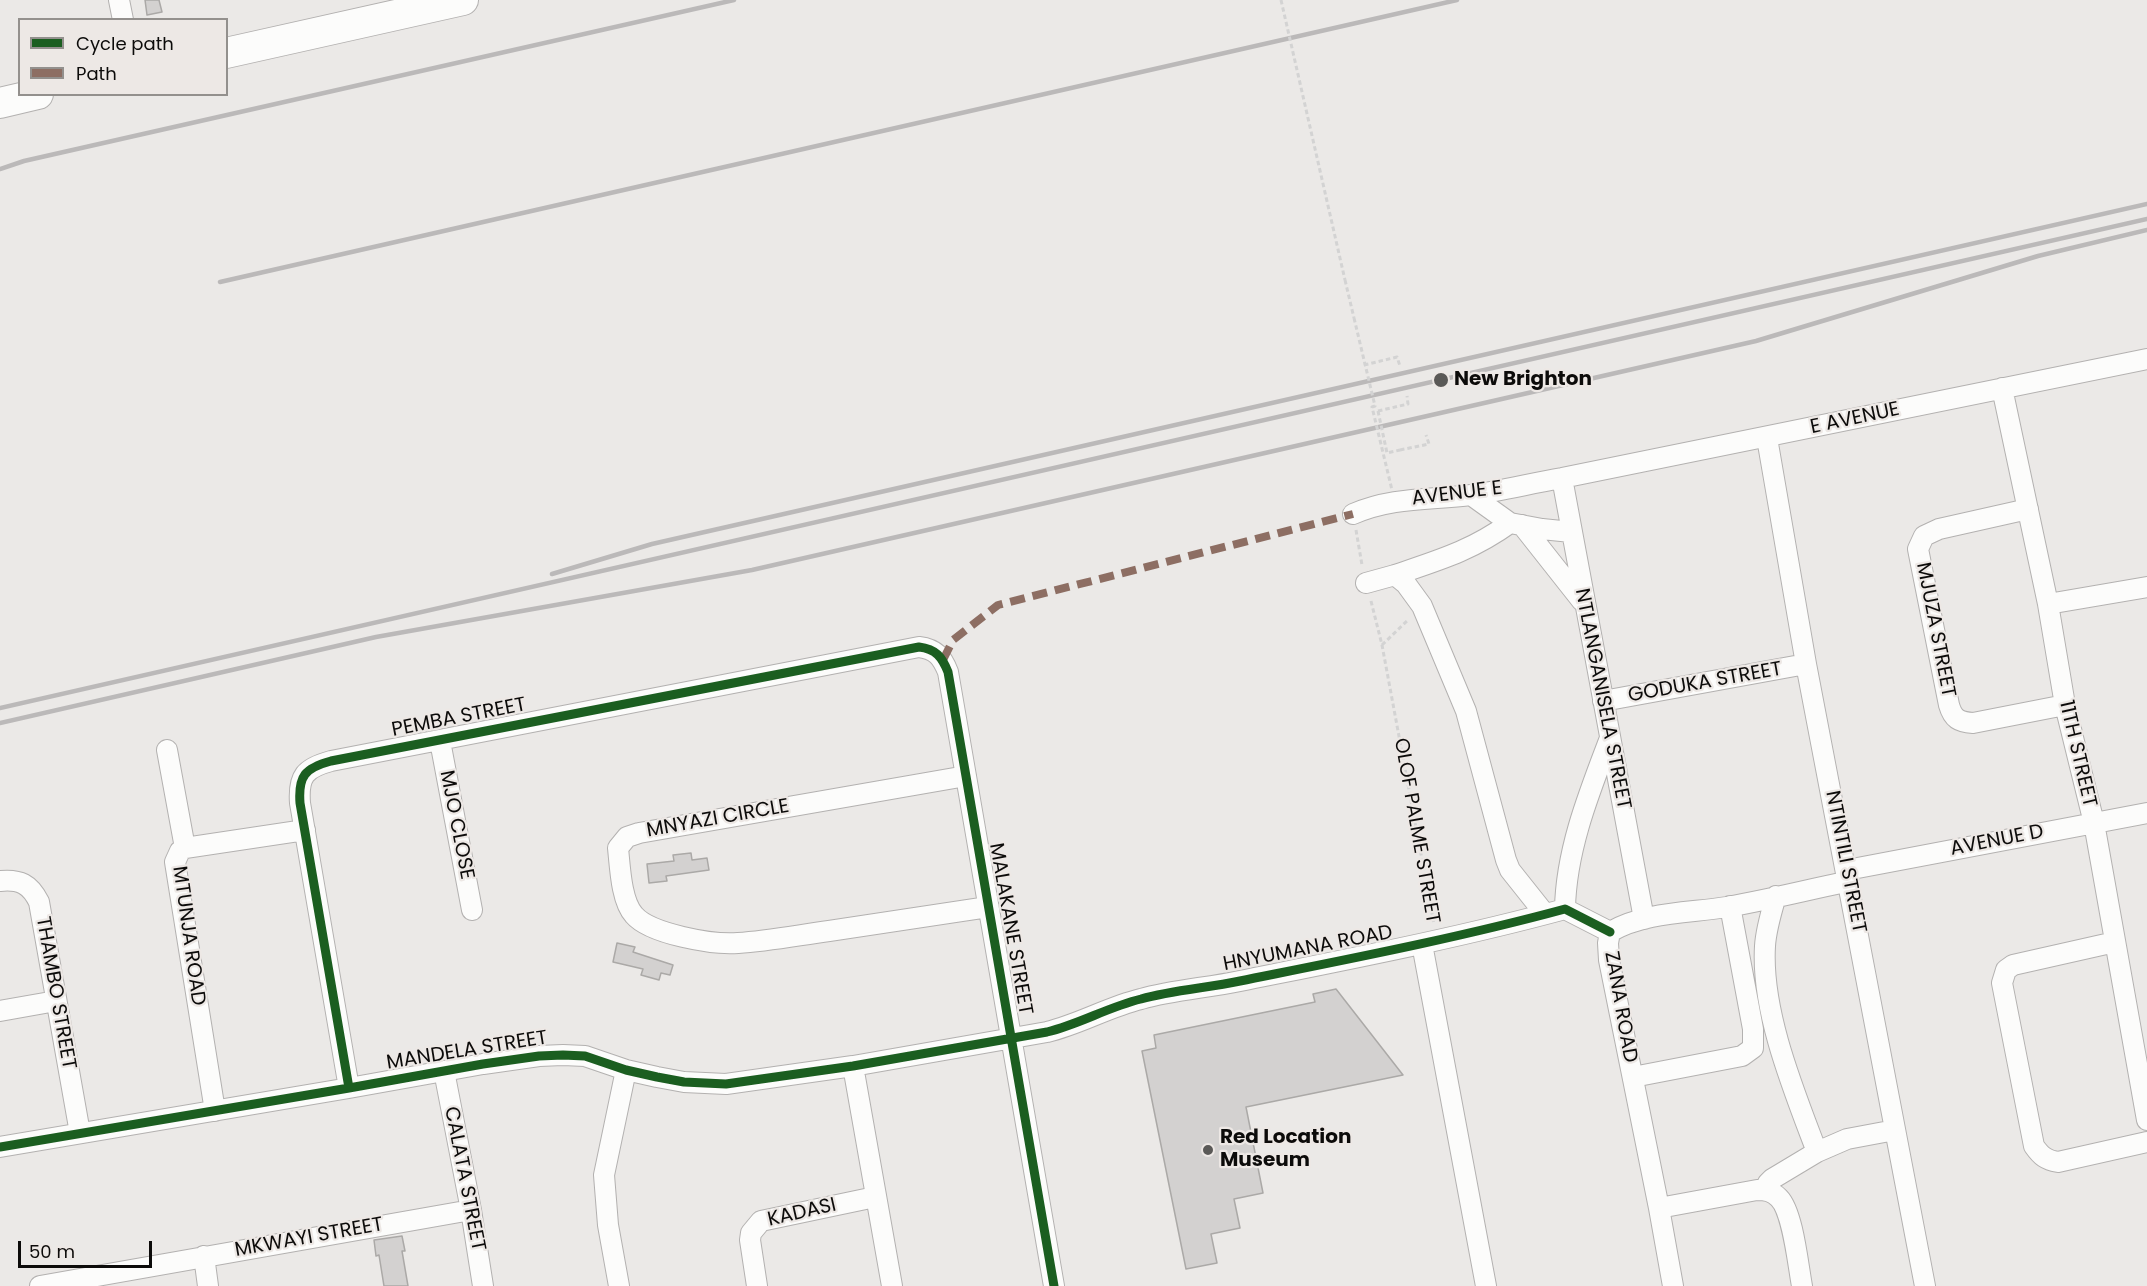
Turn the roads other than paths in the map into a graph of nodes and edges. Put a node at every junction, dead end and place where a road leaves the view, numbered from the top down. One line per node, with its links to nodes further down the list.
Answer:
1 (119, 0): 3 (street)
2 (463, 0): 4 (main road)
3 (123, 18)
4 (228, 53)
5 (30, 96): 6 (main road)
6 (0, 103)
7 (2147, 359): 8 (street, E AVENUE)
8 (2002, 388): 9 (street, E AVENUE); 12 (street, 11TH STREET)
9 (1767, 438): 10 (street, E AVENUE); 22 (street, NTINTILI STREET)
10 (1562, 478): 11 (street, AVENUE E); 15 (street, NTLANGANISELA STREET)
11 (1471, 495): 13 (street, AVENUE E); 14 (street)
12 (2028, 508): 20 (street, 11TH STREET); 24 (street, MJUZA STREET)
13 (1353, 514)
14 (1516, 524): 15 (street); 16 (street); 19 (street)
15 (1571, 532): 19 (street, NTLANGANISELA STREET)
16 (1395, 575): 17 (street); 40 (street)
17 (1366, 583)
18 (2147, 587): 20 (street)
19 (1584, 603): 23 (street, NTLANGANISELA STREET)
20 (2048, 604): 24 (street, 11TH STREET)
21 (936, 652): 26 (street, PEMBA STREET); 28 (street, MALAKANE STREET)
22 (1806, 664): 23 (street, GODUKA STREET); 33 (street, NTINTILI STREET)
23 (1604, 701): 25 (street, NTLANGANISELA STREET)
24 (2065, 705): 30 (street, 11TH STREET)
25 (1610, 737): 38 (street); 41 (street, NTLANGANISELA STREET)
26 (440, 741): 31 (street, PEMBA STREET); 39 (street, MJO CLOSE)
27 (167, 750): 32 (street)
28 (966, 776): 37 (street, MALAKANE STREET); 37 (street, MNYAZI CIRCLE)
29 (2147, 813): 30 (street, AVENUE D)
30 (2094, 823): 33 (street, AVENUE D); 44 (street, 11TH STREET)
31 (304, 830): 32 (street, MTUNJA ROAD); 55 (street, PEMBA STREET)
32 (185, 848): 56 (street, MTUNJA ROAD)
33 (1848, 876): 35 (street, ZANA ROAD); 58 (street, NTINTILI STREET)
34 (0, 881): 47 (street, THAMBO STREET)
35 (1776, 896): 36 (street, ZANA ROAD); 45 (street)
36 (1730, 906): 41 (street, ZANA ROAD); 42 (street)
37 (988, 907): 49 (street, MALAKANE STREET)
38 (1565, 909): 40 (street, HNYUMANA ROAD); 43 (street)
39 (471, 910)
40 (1545, 914): 46 (street, HNYUMANA ROAD)
41 (1644, 919): 43 (street, ZANA ROAD)
42 (1734, 930): 45 (street); 54 (street)
43 (1610, 932): 54 (street, ZANA ROAD)
44 (2115, 942): 50 (street, 11TH STREET); 60 (street)
45 (1765, 943): 62 (street)
46 (1422, 944): 49 (street, HNYUMANA ROAD); 75 (street, OLOF PALME STREET)
47 (56, 1001): 48 (street); 59 (street, THAMBO STREET)
48 (0, 1011)
49 (1010, 1038): 51 (street, MANDELA STREET); 74 (street, MALAKANE STREET)
50 (2141, 1052): 57 (street, 11TH STREET)
51 (853, 1066): 52 (street, MANDELA STREET); 64 (street)
52 (626, 1070): 53 (street, MANDELA STREET); 71 (street)
53 (444, 1071): 55 (street, MANDELA STREET); 66 (street, CALATA STREET)
54 (1633, 1077): 65 (street, ZANA ROAD)
55 (349, 1088): 56 (street, MANDELA STREET)
56 (214, 1111): 59 (street, MANDELA STREET)
57 (2147, 1120)
58 (1895, 1130): 62 (street); 78 (street, NTINTILI STREET)
59 (80, 1133): 61 (street, MANDELA STREET)
60 (2147, 1142)
61 (0, 1147)
62 (1818, 1152): 63 (street)
63 (1765, 1190): 65 (street); 77 (street)
64 (875, 1197): 72 (street, KADASI); 73 (street)
65 (1659, 1209): 76 (street, ZANA ROAD)
66 (471, 1210): 67 (street, MKWAYI STREET); 70 (street, CALATA STREET)
67 (204, 1256): 68 (street, MKWAYI STREET); 69 (street)
68 (40, 1286)
69 (208, 1286)
70 (483, 1286)
71 (619, 1286)
72 (757, 1286)
73 (892, 1286)
74 (1054, 1286)
75 (1486, 1286)
76 (1673, 1286)
77 (1802, 1286)
78 (1925, 1286)

